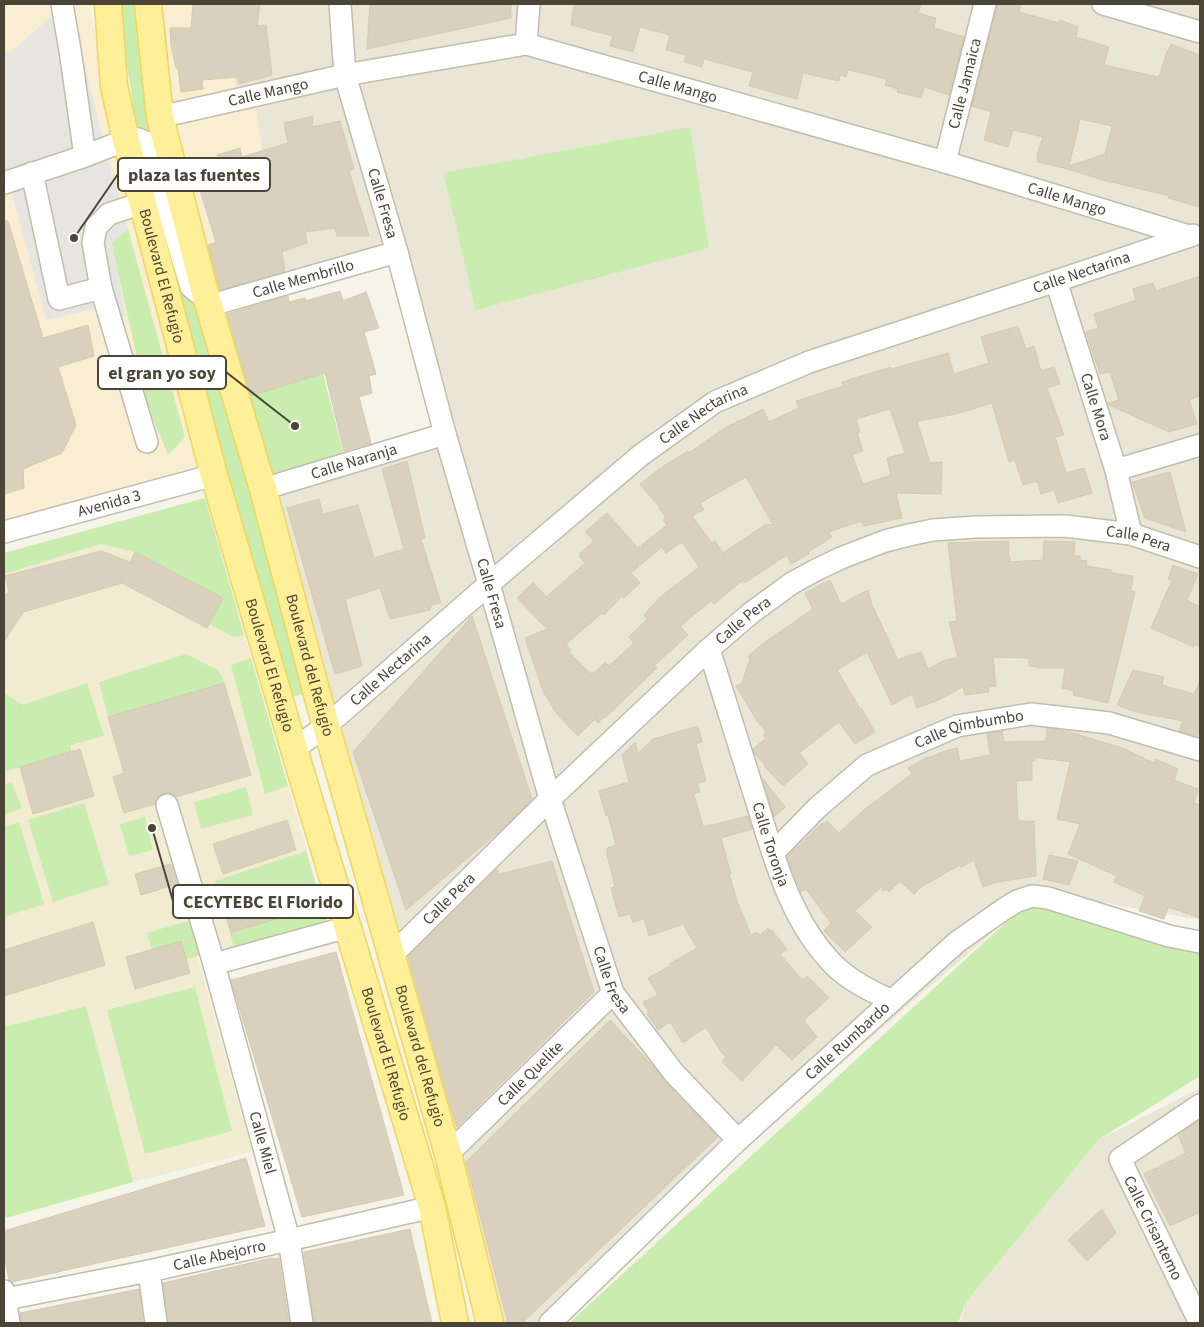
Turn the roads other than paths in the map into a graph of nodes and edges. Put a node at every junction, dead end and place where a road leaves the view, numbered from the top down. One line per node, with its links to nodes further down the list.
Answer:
1 (62, 4): 13 (street)
2 (108, 4): 12 (main road, Boulevard El Refugio)
3 (148, 4): 11 (main road, Boulevard del Refugio)
4 (340, 4): 10 (street, Calle Fresa)
5 (529, 4): 9 (street)
6 (985, 4): 14 (street, Calle Jamaica)
7 (1103, 4): 8 (street)
8 (1200, 32)
9 (526, 44): 10 (street, Calle Mango); 14 (street, Calle Mango)
10 (346, 75): 11 (street, Calle Mango); 19 (street, Calle Fresa)
11 (160, 117): 22 (main road, Boulevard del Refugio)
12 (126, 140): 13 (street); 17 (main road, Boulevard El Refugio); 22 (street)
13 (85, 156): 15 (street)
14 (945, 162): 18 (street, Calle Mango)
15 (32, 174): 16 (street); 21 (street)
16 (4, 183)
17 (142, 203): 21 (street); 27 (main road, Boulevard El Refugio)
18 (1194, 234): 20 (street, Calle Nectarina)
19 (397, 252): 22 (street, Calle Membrillo); 23 (street, Calle Fresa)
20 (1056, 281): 26 (street, Calle Mora); 32 (street, Calle Nectarina)
21 (101, 288): 24 (street)
22 (207, 299): 28 (main road, Boulevard del Refugio)
23 (444, 434): 28 (street, Calle Naranja); 32 (street, Calle Fresa)
24 (147, 442)
25 (1200, 445): 26 (street)
26 (1116, 470): 30 (street, Calle Mora)
27 (214, 475): 29 (street, Avenida 3); 35 (main road, Boulevard El Refugio)
28 (263, 489): 34 (main road, Boulevard del Refugio)
29 (4, 532)
30 (1131, 534): 31 (street, Calle Pera); 33 (street, Calle Pera)
31 (1200, 557)
32 (489, 584): 34 (street, Calle Nectarina); 37 (street, Calle Fresa)
33 (709, 649): 37 (street, Calle Pera); 39 (street, Calle Toronja)
34 (326, 726): 35 (street, Calle Nectarina); 42 (main road, Boulevard del Refugio)
35 (294, 749): 40 (main road, Boulevard El Refugio)
36 (1200, 750): 39 (street, Calle Qimbumbo)
37 (550, 799): 42 (street, Calle Pera); 44 (street, Calle Fresa)
38 (167, 805): 43 (street, Calle Miel)
39 (773, 852): 45 (street, Calle Toronja)
40 (348, 927): 43 (street); 49 (main road, Boulevard El Refugio)
41 (1200, 942): 45 (street, Calle Rumbardo)
42 (392, 956): 48 (main road, Boulevard del Refugio)
43 (212, 958): 50 (street, Calle Miel)
44 (613, 993): 47 (street, Calle Fresa); 48 (street, Calle Quelite)
45 (892, 1001): 47 (street, Calle Rumbardo)
46 (1200, 1105): 59 (street, Calle Crisantemo)
47 (738, 1140): 58 (street, Calle Rumbardo)
48 (448, 1154): 57 (main road, Boulevard del Refugio)
49 (432, 1207): 50 (street, Calle Abejorro); 56 (main road, Boulevard El Refugio)
50 (289, 1240): 51 (street, Calle Abejorro); 55 (street, Calle Miel)
51 (148, 1271): 52 (street, Calle Abejorro); 54 (street)
52 (5, 1295): 53 (street)
53 (9, 1323)
54 (156, 1323)
55 (302, 1323)
56 (455, 1323)
57 (490, 1323)
58 (550, 1323)
59 (1200, 1323)

